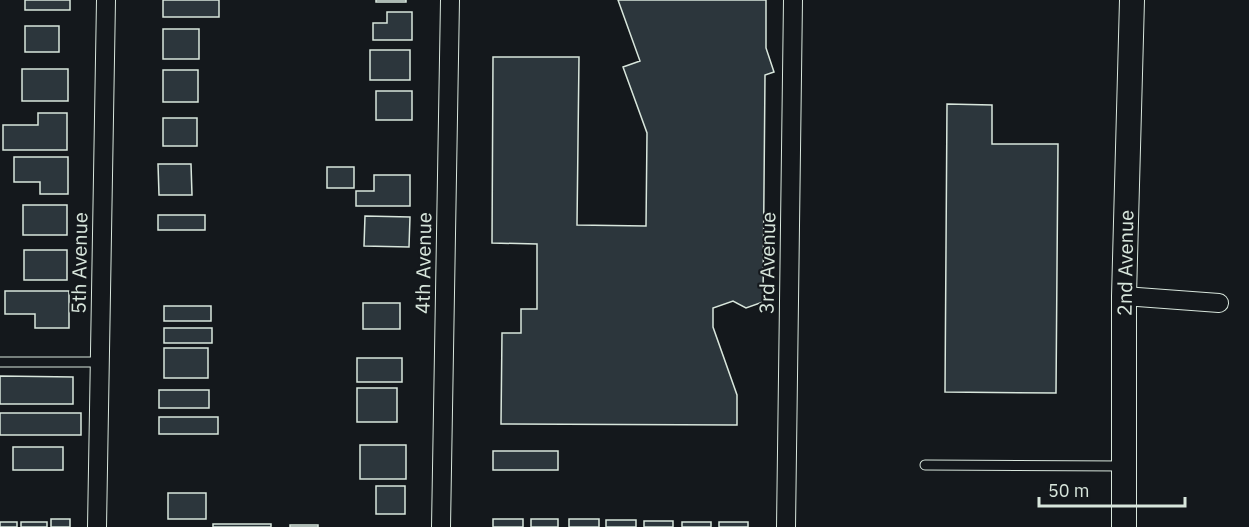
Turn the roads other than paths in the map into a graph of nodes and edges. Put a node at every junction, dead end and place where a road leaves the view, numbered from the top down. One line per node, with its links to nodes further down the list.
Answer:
1 (106, 0): 8 (street, 5th Avenue)
2 (450, 0): 12 (street, 4th Avenue)
3 (793, 0): 13 (street, 3rd Avenue)
4 (1132, 0): 5 (main road, 2nd Avenue)
5 (1124, 296): 6 (street); 10 (main road, 2nd Avenue)
6 (1219, 303)
7 (0, 362): 8 (lane)
8 (100, 362): 11 (street, 5th Avenue)
9 (925, 465): 10 (lane)
10 (1124, 466): 14 (main road, 2nd Avenue)
11 (97, 527)
12 (441, 527)
13 (786, 527)
14 (1124, 527)

